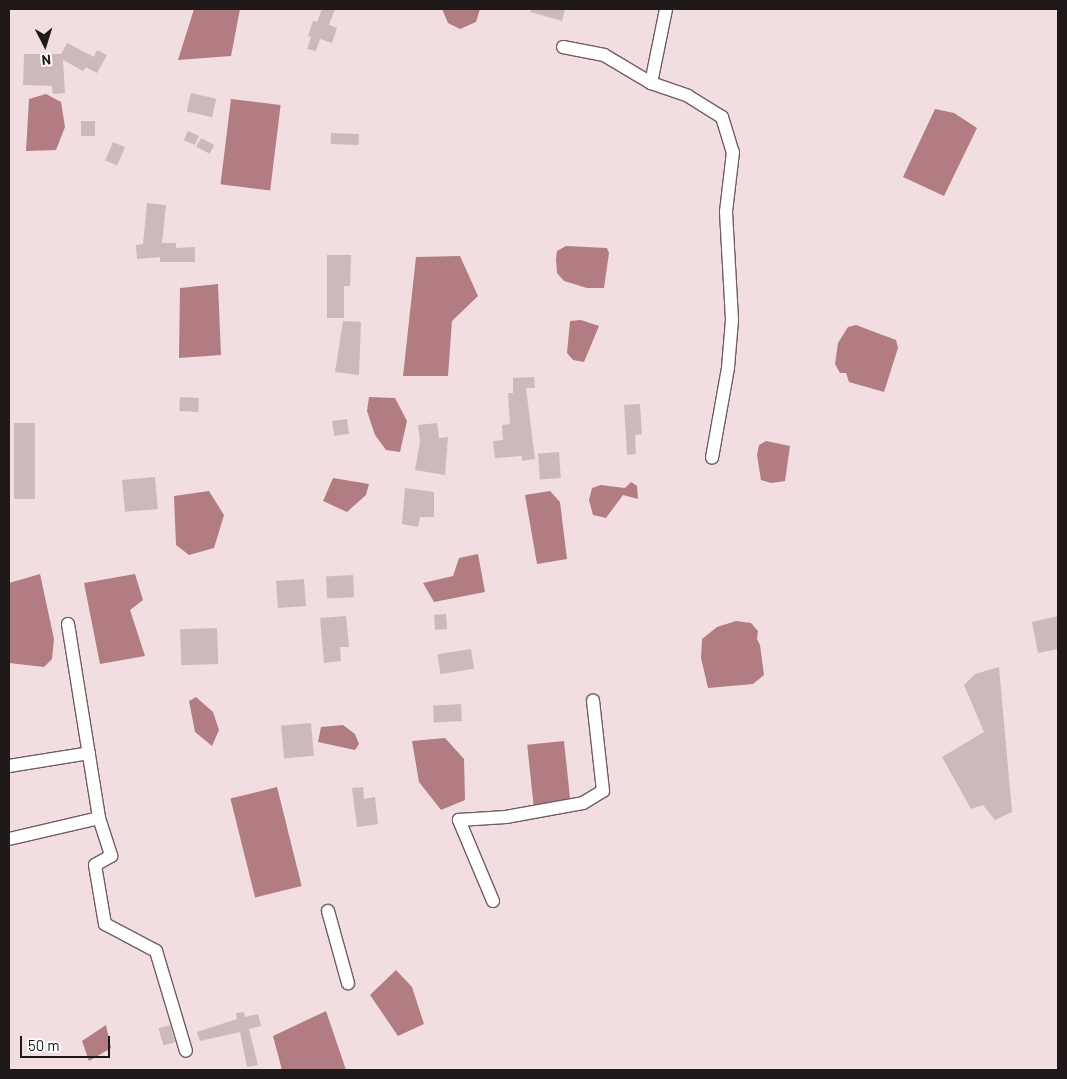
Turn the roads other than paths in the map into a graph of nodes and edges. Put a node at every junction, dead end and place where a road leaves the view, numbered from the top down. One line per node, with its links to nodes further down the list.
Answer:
1 (666, 9): 3 (street)
2 (563, 47): 3 (street)
3 (651, 83): 4 (street)
4 (712, 458)
5 (68, 624): 7 (street)
6 (593, 700): 11 (street)
7 (89, 752): 8 (street); 9 (street)
8 (9, 766)
9 (99, 818): 10 (street); 14 (street)
10 (9, 839)
11 (493, 901)
12 (328, 911): 13 (street)
13 (348, 983)
14 (186, 1051)

